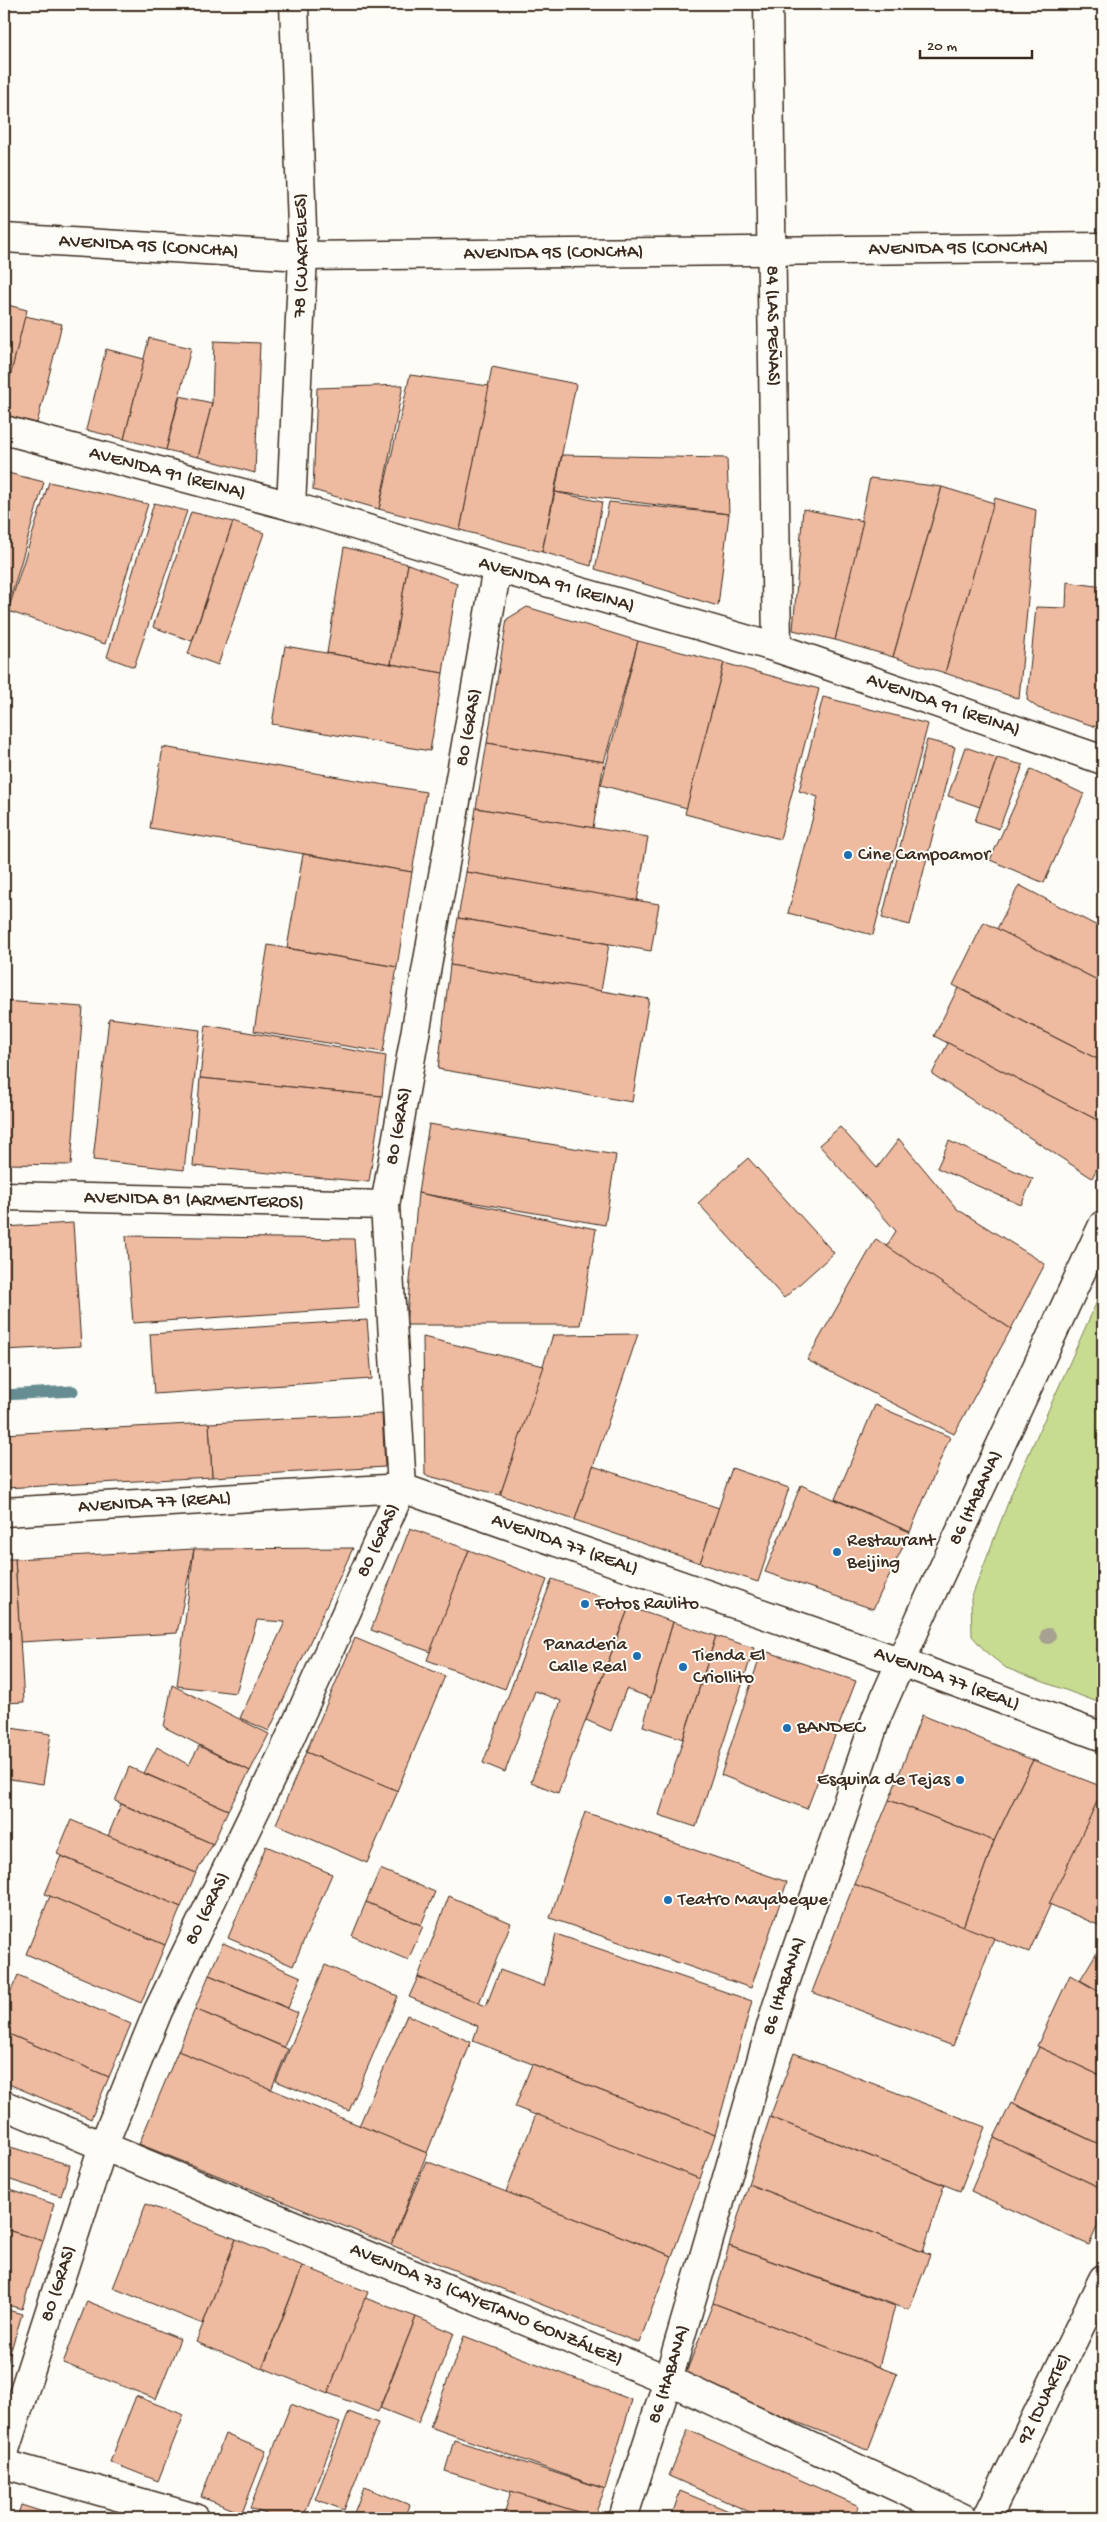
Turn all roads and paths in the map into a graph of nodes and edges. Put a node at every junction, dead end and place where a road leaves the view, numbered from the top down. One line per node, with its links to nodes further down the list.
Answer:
1 (294, 4): 6 (street, 78 (CUARTELES))
2 (768, 4): 5 (street, 84 (LAS PEÑAS))
3 (4, 238): 6 (street, AVENIDA 95 (CONCHA))
4 (1103, 247): 5 (street, AVENIDA 95 (CONCHA))
5 (770, 252): 6 (street, AVENIDA 95 (CONCHA)); 10 (street, 84 (LAS PEÑAS))
6 (303, 256): 8 (street, 78 (CUARTELES))
7 (4, 430): 8 (street, AVENIDA 91 (REINA))
8 (290, 506): 9 (street, AVENIDA 91 (REINA))
9 (496, 568): 10 (street, AVENIDA 91 (REINA)); 13 (street, 80 (GRAS))
10 (777, 648): 11 (street, AVENIDA 91 (REINA))
11 (1103, 760)
12 (4, 1196): 13 (street, AVENIDA 81 (ARMENTEROS))
13 (385, 1205): 15 (street, 80 (GRAS))
14 (1103, 1225): 17 (street, 86 (HABANA))
15 (402, 1488): 16 (street, AVENIDA 77 (REAL)); 17 (street, AVENIDA 77 (REAL)); 20 (street, 80 (GRAS))
16 (4, 1512)
17 (901, 1662): 18 (street, AVENIDA 77 (REAL)); 22 (street, 86 (HABANA))
18 (1103, 1737)
19 (4, 2106): 20 (street, AVENIDA 73 (CAYETANO GONZÁLEZ))
20 (103, 2146): 22 (street, AVENIDA 73 (CAYETANO GONZÁLEZ)); 23 (street, 80 (GRAS))
21 (1103, 2279): 28 (street, 92 (DUARTE))
22 (668, 2380): 26 (street, 86 (HABANA)); 27 (street, AVENIDA 73 (CAYETANO GONZÁLEZ))
23 (4, 2452)
24 (4, 2464): 25 (street)
25 (195, 2518)
26 (623, 2518)
27 (963, 2518)
28 (987, 2518)

